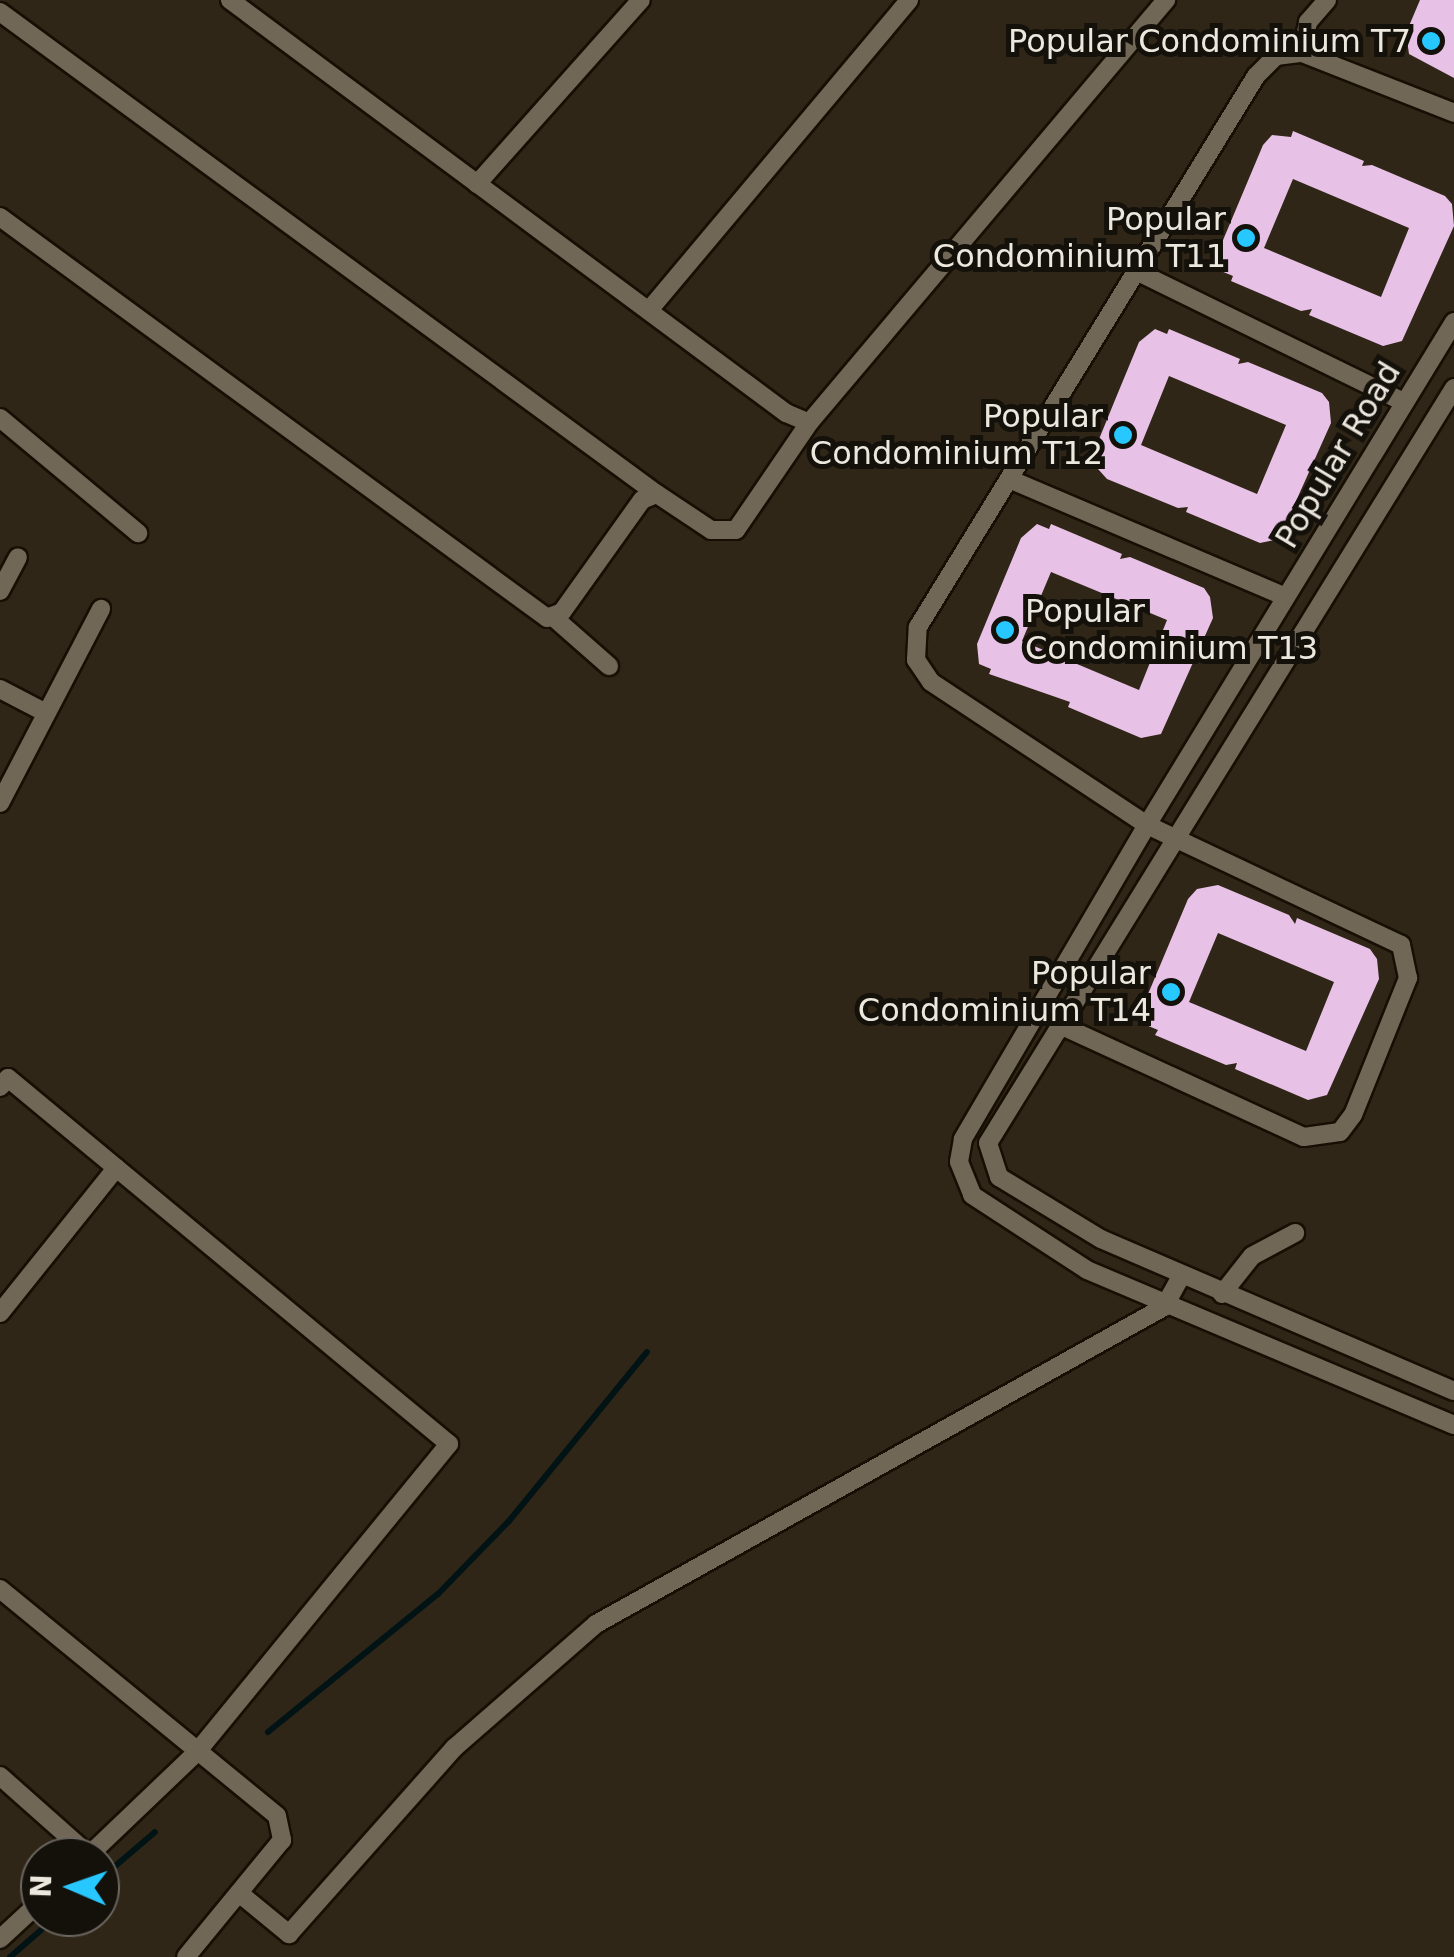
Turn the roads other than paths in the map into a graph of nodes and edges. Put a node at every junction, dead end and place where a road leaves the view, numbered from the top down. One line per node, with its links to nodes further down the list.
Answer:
1 (230, 0): 9 (street)
2 (640, 0): 9 (street)
3 (909, 0): 12 (street)
4 (1166, 0): 17 (street)
5 (1327, 0): 7 (street)
6 (0, 12): 19 (street)
7 (1302, 53): 8 (street); 11 (street)
8 (1454, 113)
9 (477, 184): 12 (street)
10 (0, 217): 25 (street)
11 (1138, 272): 15 (street); 18 (street)
12 (650, 309): 17 (street)
13 (1454, 322): 15 (street, Popular Road)
14 (1451, 399): 31 (street, Popular Road)
15 (1405, 403): 23 (street, Popular Road)
16 (0, 418): 20 (street)
17 (809, 423): 19 (street)
18 (1009, 479): 23 (street); 30 (street)
19 (657, 494): 25 (street)
20 (138, 533)
21 (18, 557): 22 (street)
22 (0, 591)
23 (1286, 597): 30 (street, Popular Road)
24 (100, 609): 28 (street)
25 (552, 616): 26 (street)
26 (609, 666)
27 (0, 689): 28 (street)
28 (46, 713): 29 (street)
29 (0, 803)
30 (1147, 825): 31 (street); 35 (street, Popular Road)
31 (1174, 840): 32 (street, Popular Road); 32 (street)
32 (1060, 1025): 34 (street, Popular Road)
33 (0, 1087): 36 (street)
34 (990, 1161): 35 (street); 38 (street)
35 (959, 1162): 40 (street)
36 (116, 1168): 41 (street); 47 (street)
37 (1295, 1233): 39 (street)
38 (1181, 1276): 39 (street); 40 (street)
39 (1222, 1294): 42 (street)
40 (1164, 1307): 44 (street); 51 (street)
41 (0, 1313)
42 (1435, 1383): 43 (street); 44 (street)
43 (1454, 1391)
44 (1424, 1412): 45 (street)
45 (1454, 1426)
46 (0, 1589): 47 (street)
47 (196, 1753): 50 (street); 51 (street)
48 (0, 1776): 49 (street)
49 (67, 1837)
50 (108, 1837)
51 (239, 1892): 54 (street)
52 (20, 1920): 53 (street)
53 (0, 1939)
54 (186, 1957)

